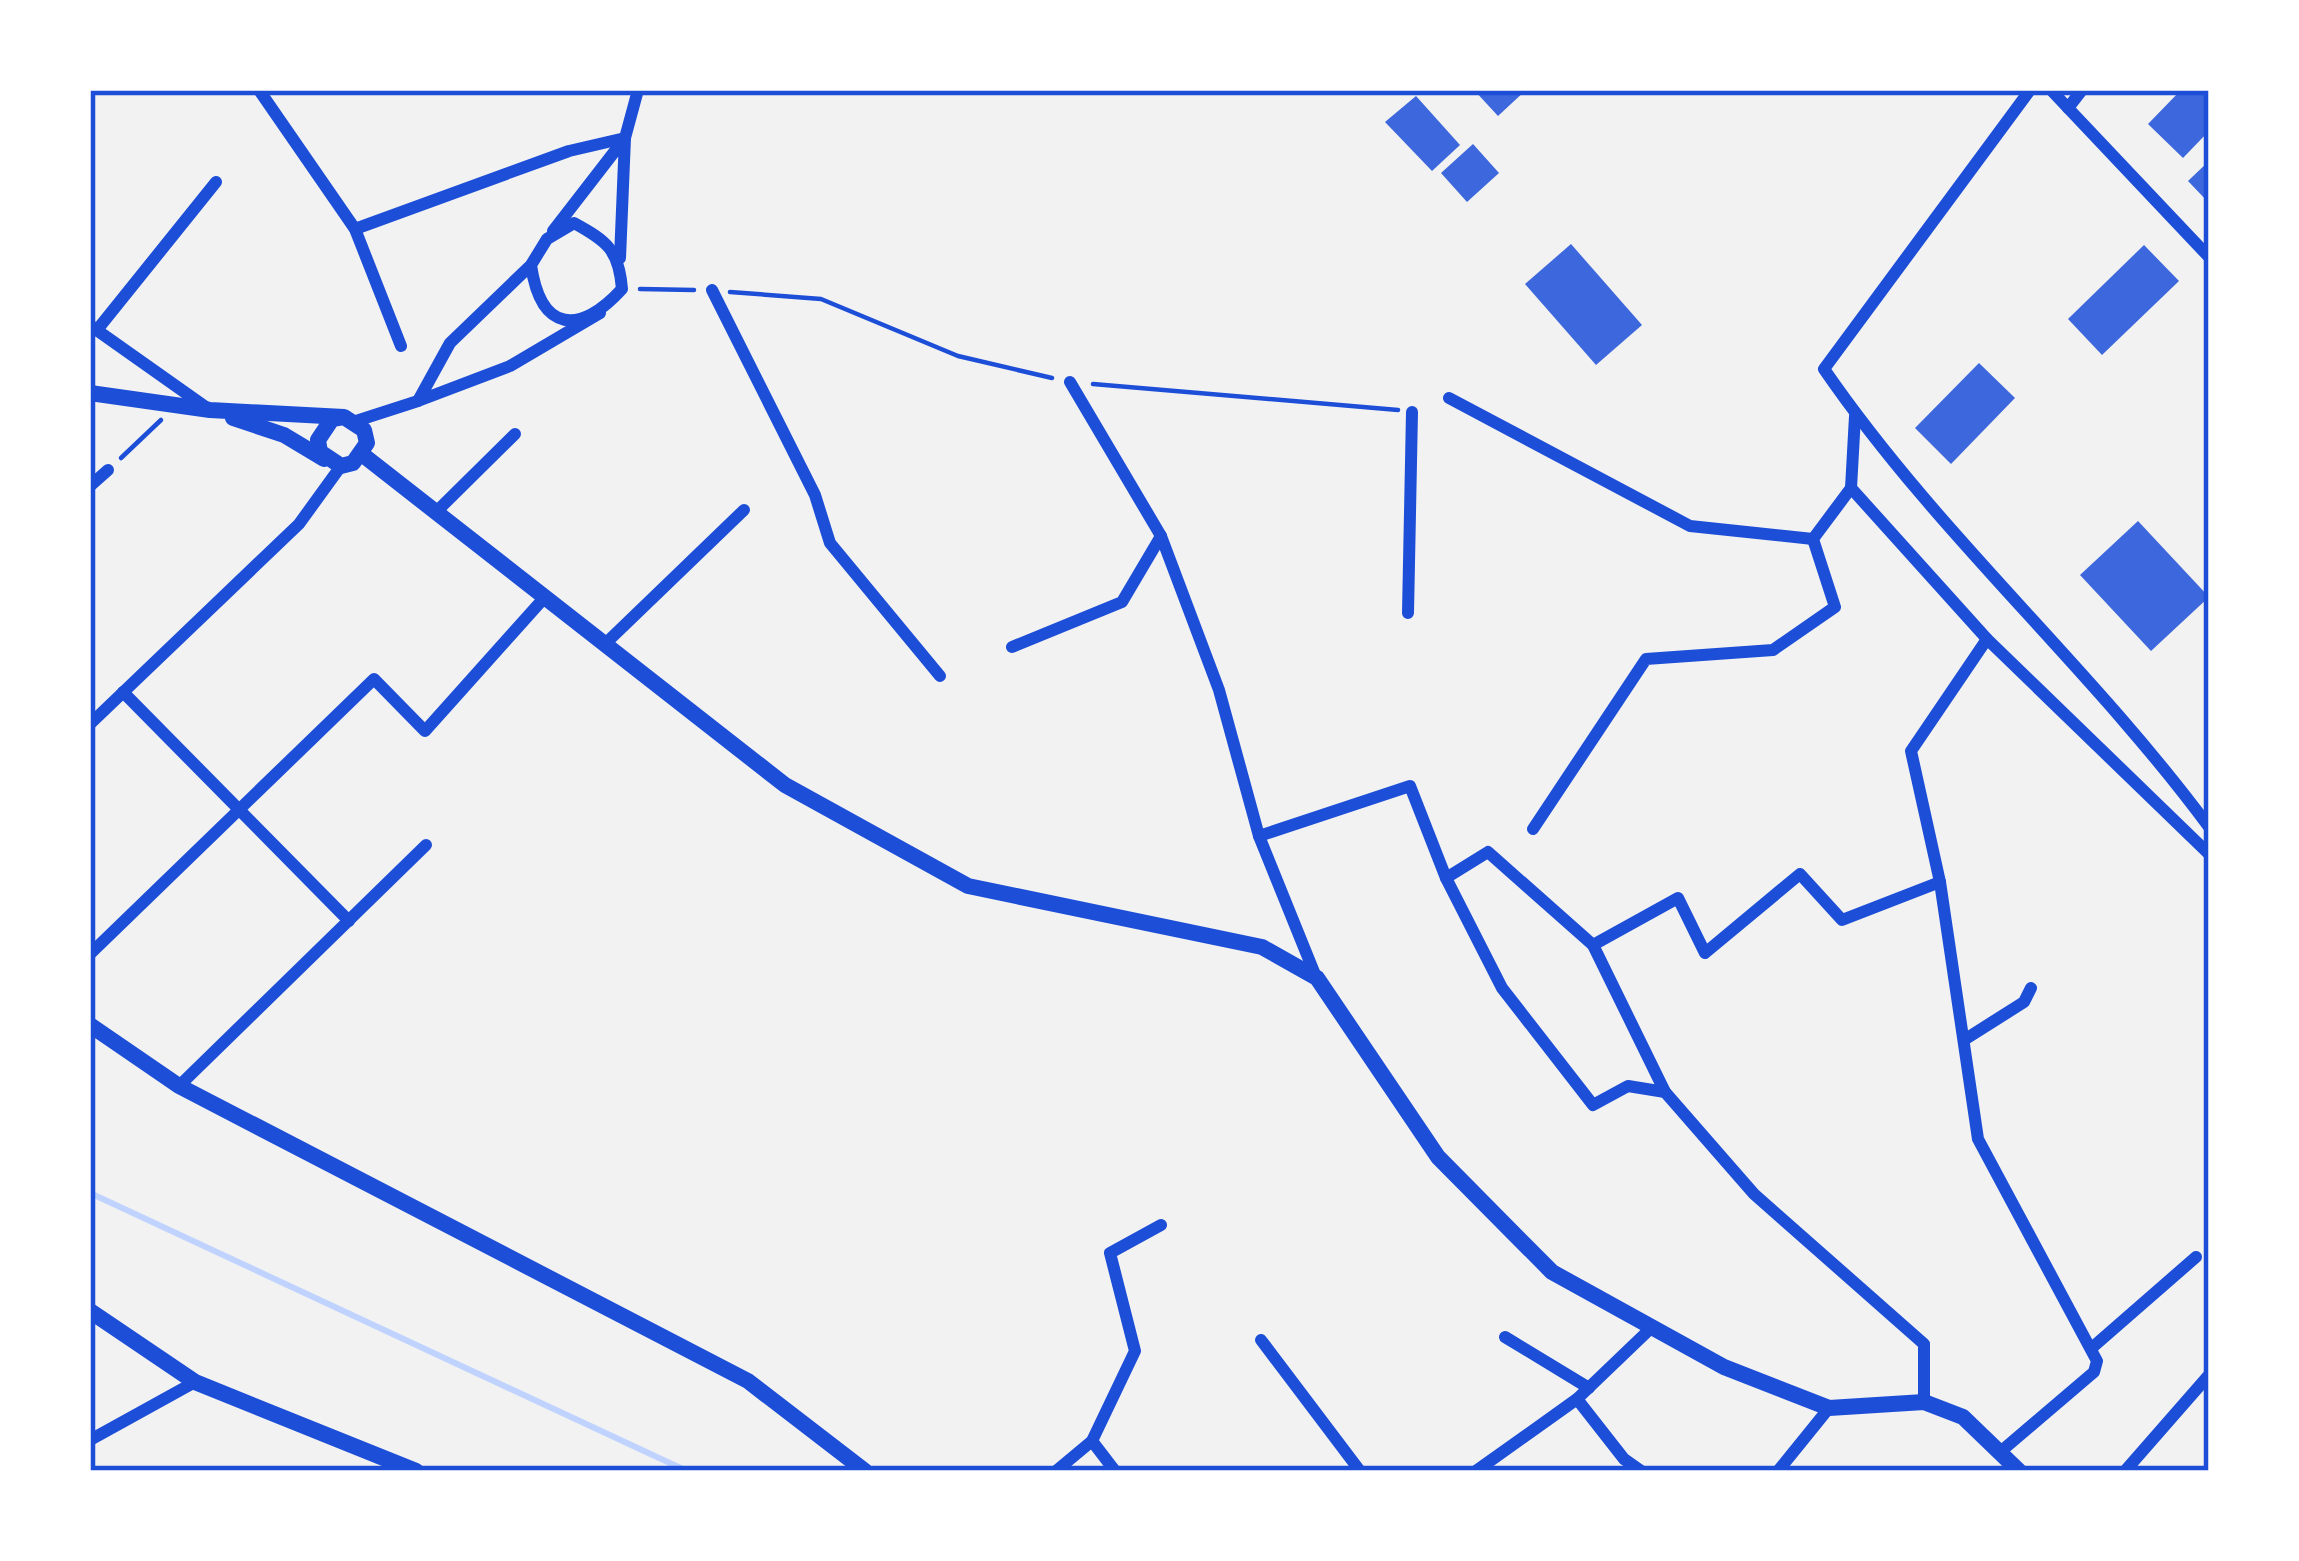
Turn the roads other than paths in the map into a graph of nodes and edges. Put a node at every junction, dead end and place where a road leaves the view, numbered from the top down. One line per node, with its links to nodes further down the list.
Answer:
1 (638, 90): 7 (street)
2 (2030, 90): 24 (street)
3 (2051, 90): 6 (street)
4 (2082, 90): 6 (street)
5 (265, 92): 9 (street)
6 (2068, 108): 11 (street)
7 (625, 138): 9 (street); 10 (street); 12 (street)
8 (216, 182): 16 (street)
9 (355, 229): 17 (street)
10 (547, 239): 12 (street); 13 (street)
11 (2209, 256)
12 (620, 260): 15 (street)
13 (531, 265): 15 (street); 21 (street)
14 (712, 290): 41 (street)
15 (600, 313): 21 (street)
16 (93, 328): 22 (street)
17 (401, 346)
18 (1070, 382): 34 (street)
19 (90, 393): 22 (street)
20 (1449, 398): 35 (street)
21 (418, 401): 25 (street)
22 (210, 410): 25 (street); 28 (street)
23 (1412, 412): 37 (street)
24 (1855, 415): 31 (street); 45 (street)
25 (350, 419): 27 (street); 28 (street)
26 (514, 434): 33 (street)
27 (363, 455): 28 (street); 33 (street)
28 (334, 464): 42 (street)
29 (108, 470): 30 (street)
30 (90, 486)
31 (1851, 488): 35 (street); 38 (street)
32 (744, 510): 39 (street)
33 (435, 513): 36 (street)
34 (1161, 536): 40 (street); 47 (street)
35 (1813, 539): 46 (street)
36 (545, 597): 39 (street); 44 (street)
37 (1408, 613)
38 (1987, 639): 49 (street); 51 (street)
39 (606, 644): 55 (street)
40 (1012, 647)
41 (940, 676)
42 (123, 692): 43 (street); 44 (street)
43 (90, 724)
44 (241, 812): 52 (street); 54 (street)
45 (2209, 827)
46 (1533, 829)
47 (1259, 836): 50 (street); 55 (street)
48 (426, 845): 52 (street)
49 (2209, 854)
50 (1446, 878): 53 (street); 60 (street)
51 (1940, 882): 53 (street); 58 (street)
52 (349, 921): 59 (street)
53 (1592, 944): 60 (street)
54 (90, 954)
55 (1317, 978): 64 (street)
56 (2031, 988): 58 (street)
57 (90, 1025): 59 (street)
58 (1964, 1040): 67 (street)
59 (179, 1086): 78 (street)
60 (1665, 1092): 72 (street)
61 (1161, 1225): 75 (street)
62 (2196, 1258): 67 (street)
63 (90, 1311): 69 (street)
64 (1649, 1330): 70 (street); 73 (street)
65 (1505, 1337): 70 (street)
66 (1261, 1340): 81 (street)
67 (2094, 1346): 76 (street)
68 (2209, 1375): 86 (street)
69 (195, 1382): 74 (street); 77 (street)
70 (1588, 1388): 71 (street)
71 (1577, 1400): 82 (street); 83 (street)
72 (1924, 1402): 73 (street); 76 (street)
73 (1829, 1408): 84 (street)
74 (90, 1440)
75 (1092, 1441): 79 (street); 80 (street)
76 (1999, 1453): 85 (street)
77 (416, 1471)
78 (865, 1471)
79 (1056, 1471)
80 (1115, 1471)
81 (1360, 1471)
82 (1476, 1471)
83 (1641, 1471)
84 (1778, 1471)
85 (2018, 1471)
86 (2126, 1471)

